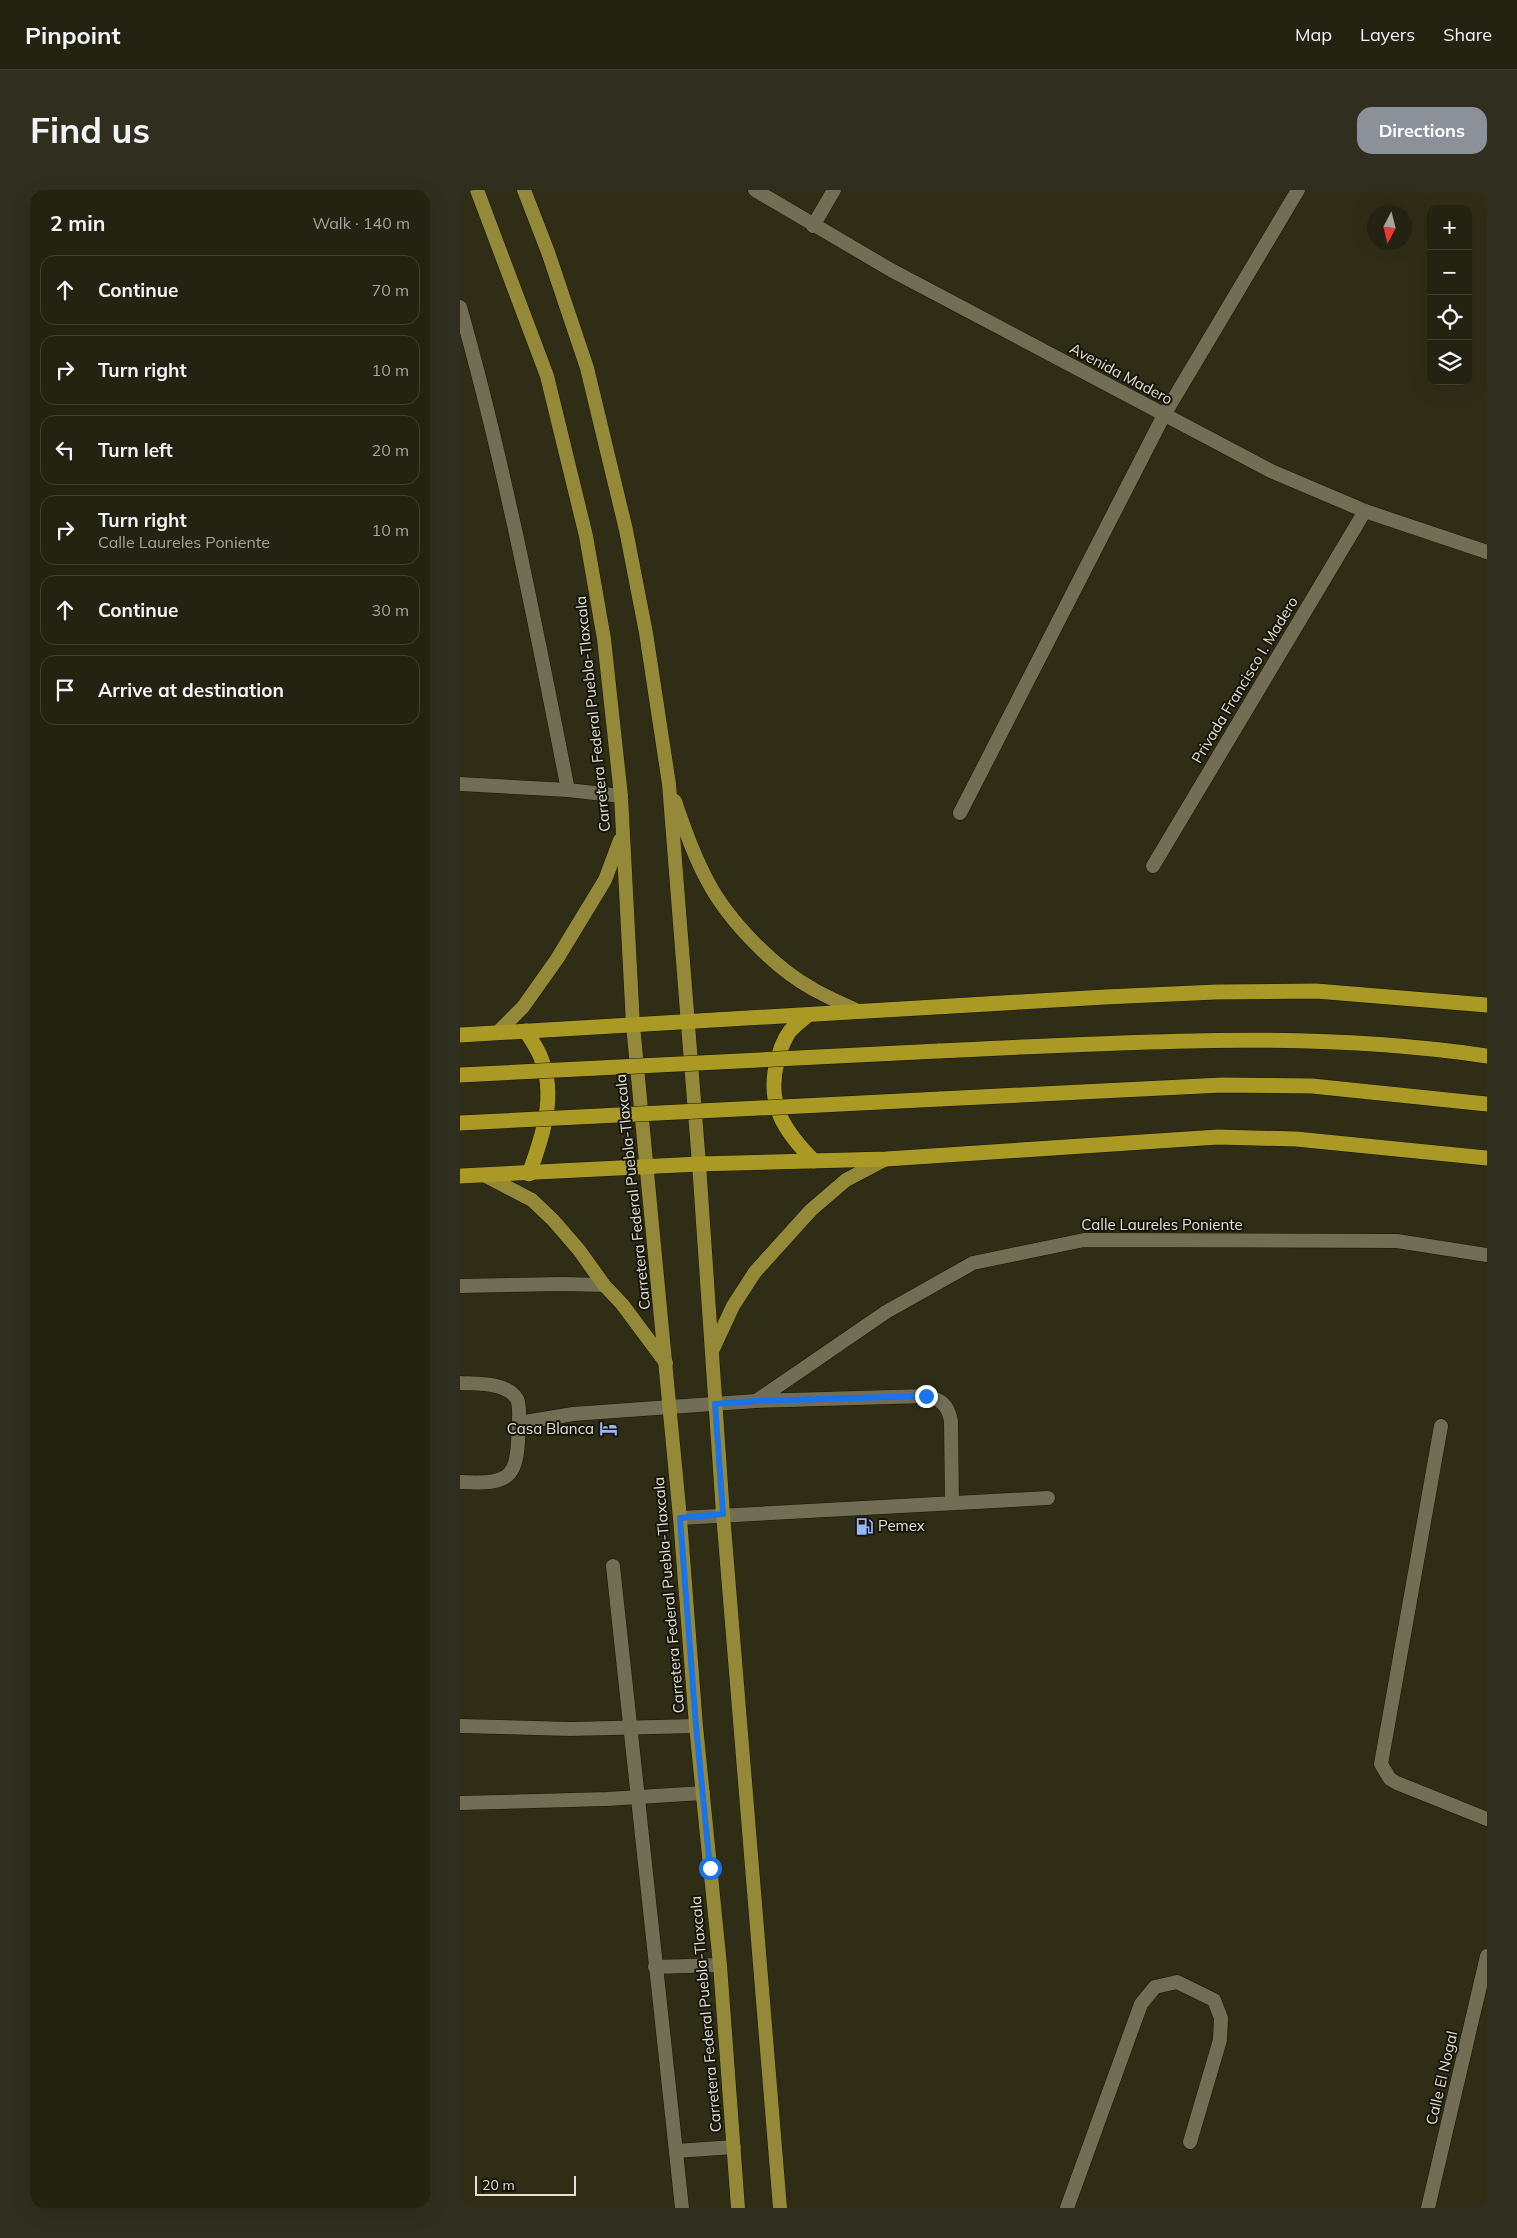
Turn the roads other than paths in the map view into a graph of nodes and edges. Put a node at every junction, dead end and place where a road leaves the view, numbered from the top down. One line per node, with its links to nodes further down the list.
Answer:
1 (477, 190): 14 (main road, Carretera Federal Puebla-Tlaxcala)
2 (524, 190): 12 (main road)
3 (755, 190): 6 (street, Avenida Madero)
4 (834, 190): 6 (street)
5 (1298, 190): 8 (street)
6 (813, 226): 8 (street, Avenida Madero)
7 (460, 307): 13 (street)
8 (1164, 415): 9 (street, Avenida Madero); 15 (street)
9 (1365, 511): 10 (street, Avenida Madero); 17 (street, Privada Francisco I. Madero)
10 (1487, 552)
11 (460, 784): 13 (street)
12 (669, 784): 19 (main road); 21 (main road)
13 (568, 790): 14 (street)
14 (621, 796): 16 (main road, Carretera Federal Puebla-Tlaxcala)
15 (960, 813)
16 (622, 834): 22 (main road, Carretera Federal Puebla-Tlaxcala); 24 (main road)
17 (1153, 866)
18 (1487, 1005): 19 (highway)
19 (858, 1011): 20 (highway)
20 (808, 1015): 21 (highway); 32 (highway)
21 (687, 1022): 22 (highway); 33 (main road)
22 (633, 1025): 23 (highway); 34 (main road, Carretera Federal Puebla-Tlaxcala)
23 (526, 1031): 24 (highway); 35 (highway)
24 (497, 1033): 25 (highway)
25 (460, 1035)
26 (1487, 1056): 27 (highway, bridge)
27 (460, 1075)
28 (1487, 1104): 29 (highway, bridge)
29 (460, 1123)
30 (1487, 1158): 31 (highway)
31 (886, 1159): 32 (highway); 41 (main road)
32 (814, 1161): 33 (highway)
33 (699, 1164): 34 (highway); 41 (main road)
34 (648, 1166): 35 (highway); 42 (main road, Carretera Federal Puebla-Tlaxcala)
35 (529, 1174): 36 (highway)
36 (484, 1175): 37 (highway); 40 (main road)
37 (460, 1176)
38 (1487, 1255): 44 (street, Calle Laureles Poniente)
39 (460, 1286): 40 (street)
40 (604, 1286): 42 (main road)
41 (713, 1350): 45 (main road)
42 (666, 1363): 46 (main road, Carretera Federal Puebla-Tlaxcala)
43 (460, 1383): 47 (street)
44 (756, 1401): 45 (street); 51 (street)
45 (715, 1404): 46 (street); 52 (main road)
46 (670, 1408): 47 (street); 53 (main road, Carretera Federal Puebla-Tlaxcala)
47 (519, 1423): 49 (street)
48 (1441, 1426): 61 (street)
49 (460, 1482)
50 (1048, 1498): 51 (street)
51 (952, 1503): 52 (street)
52 (723, 1514): 53 (street); 70 (main road)
53 (680, 1518): 56 (main road, Carretera Federal Puebla-Tlaxcala)
54 (612, 1566): 57 (street)
55 (460, 1726): 57 (street)
56 (696, 1726): 57 (street); 58 (main road, Carretera Federal Puebla-Tlaxcala)
57 (628, 1727): 59 (street)
58 (703, 1793): 59 (street); 63 (main road, Carretera Federal Puebla-Tlaxcala)
59 (636, 1796): 60 (street); 64 (street)
60 (460, 1803)
61 (1487, 1819)
62 (1487, 1956): 72 (street, Calle El Nogal)
63 (720, 1965): 64 (street); 66 (main road, Carretera Federal Puebla-Tlaxcala)
64 (655, 1967): 67 (street)
65 (1190, 2142): 71 (street)
66 (734, 2147): 67 (street); 69 (main road, Carretera Federal Puebla-Tlaxcala)
67 (676, 2151): 68 (street)
68 (682, 2208)
69 (738, 2208)
70 (780, 2208)
71 (1067, 2208)
72 (1428, 2208)

